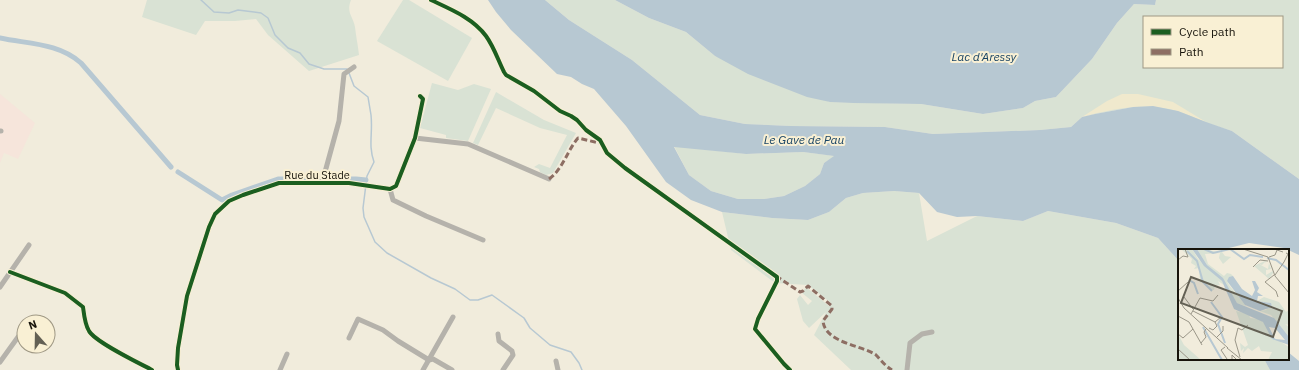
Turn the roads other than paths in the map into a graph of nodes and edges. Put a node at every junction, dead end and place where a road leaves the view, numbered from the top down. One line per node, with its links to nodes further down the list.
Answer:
1 (352, 68): 5 (street)
2 (420, 96): 3 (street)
3 (415, 138): 4 (street); 6 (street)
4 (549, 179)
5 (323, 180): 6 (street, Rue du Stade); 21 (street, Rue du Stade)
6 (390, 189): 7 (street)
7 (483, 240)
8 (29, 245): 9 (street)
9 (10, 272): 10 (street); 20 (street)
10 (0, 287)
11 (453, 317): 17 (street)
12 (932, 332): 27 (street)
13 (498, 334): 25 (street)
14 (349, 338): 17 (street)
15 (16, 340): 19 (street)
16 (286, 354): 22 (street)
17 (429, 360): 23 (street); 24 (street)
18 (556, 361): 26 (street)
19 (0, 362)
20 (152, 370)
21 (178, 370)
22 (280, 370)
23 (423, 370)
24 (452, 370)
25 (503, 370)
26 (558, 370)
27 (908, 370)

